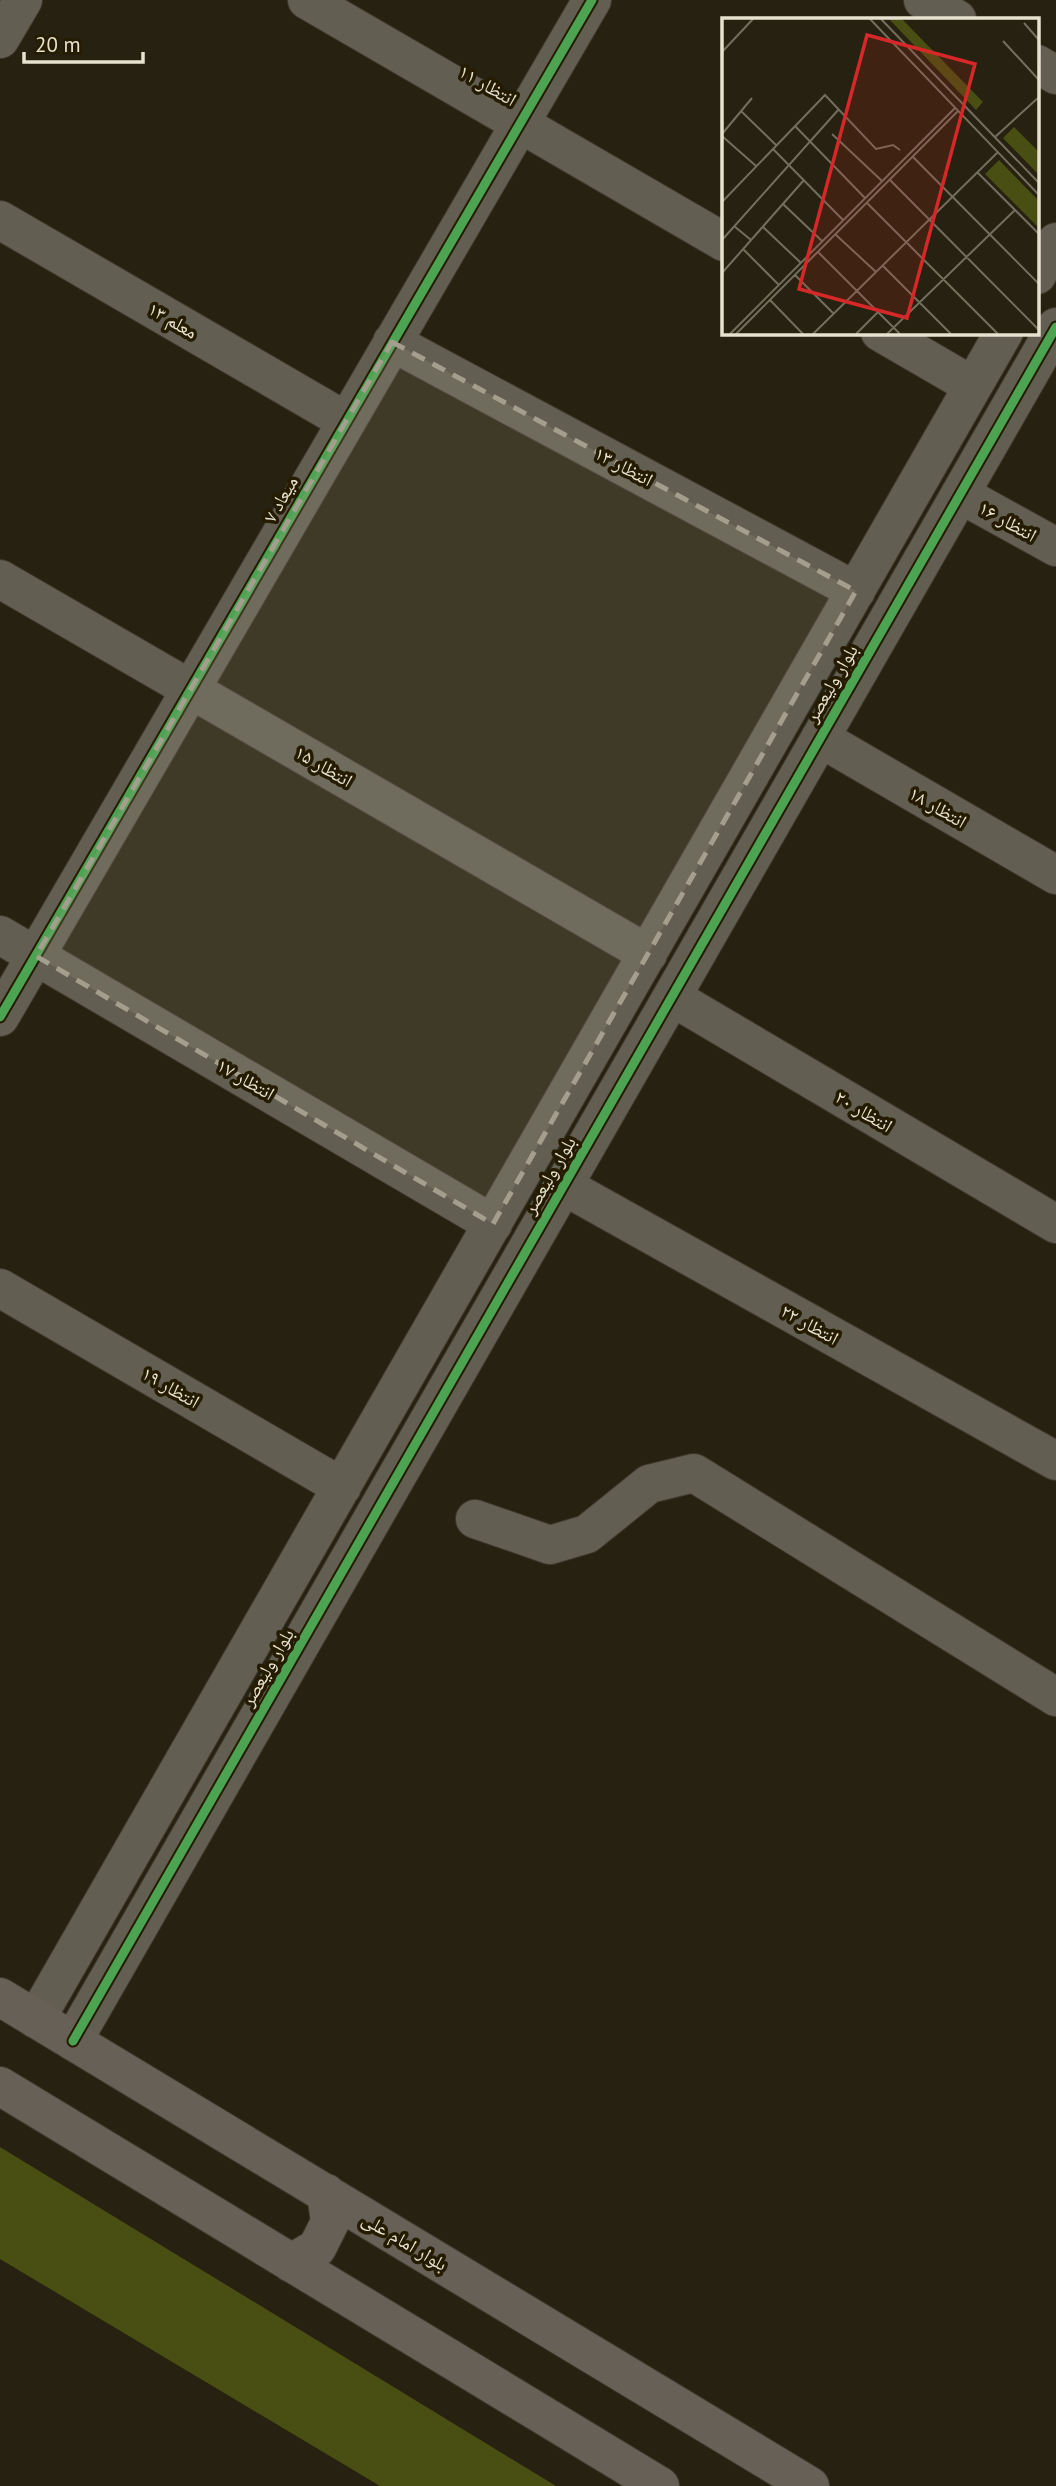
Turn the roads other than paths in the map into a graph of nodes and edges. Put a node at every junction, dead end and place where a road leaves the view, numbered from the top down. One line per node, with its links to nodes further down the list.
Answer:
1 (23, 0): 6 (street)
2 (307, 0): 9 (street, انتظار ۱۱)
3 (592, 0): 9 (street, میعاد ۷)
4 (923, 0): 5 (street)
5 (955, 18)
6 (0, 39)
7 (1038, 65): 8 (street)
8 (1056, 75)
9 (520, 123): 11 (street, انتظار ۱۱); 17 (street, میعاد ۷)
10 (0, 220): 19 (street, معلم ۱۳)
11 (722, 241)
12 (1056, 242): 13 (street)
13 (1038, 273)
14 (1056, 327): 20 (street, بلوار ولیعصر)
15 (883, 334): 18 (street)
16 (1003, 334): 18 (street, بلوار ولیعصر)
17 (392, 342): 19 (street, میعاد ۷); 23 (street, انتظار ۱۳)
18 (973, 386): 23 (street, بلوار ولیعصر)
19 (346, 421): 24 (street, میعاد ۷)
20 (960, 494): 21 (street, انتظار ۱۶); 25 (street, بلوار ولیعصر)
21 (1056, 547)
22 (0, 579): 24 (street, انتظار ۱۵)
23 (856, 591): 28 (street, بلوار ولیعصر)
24 (190, 689): 28 (street, انتظار ۱۵); 29 (street, میعاد ۷)
25 (820, 738): 26 (street, انتظار ۱۸); 30 (street, بلوار ولیعصر)
26 (1056, 875)
27 (0, 935): 29 (street, انتظار ۱۷)
28 (648, 954): 32 (street, بلوار ولیعصر)
29 (36, 956): 31 (street, میعاد ۷); 35 (street, انتظار ۱۷)
30 (672, 997): 33 (street, بلوار ولیعصر); 36 (street, انتظار ۲۰)
31 (0, 1017)
32 (546, 1132): 33 (street); 35 (street, بلوار ولیعصر)
33 (582, 1153): 34 (street, بلوار ولیعصر)
34 (564, 1186): 38 (street, انتظار ۲۲); 43 (street, بلوار ولیعصر)
35 (493, 1224): 39 (street, بلوار ولیعصر)
36 (1056, 1224)
37 (0, 1288): 39 (street, انتظار ۱۹)
38 (1056, 1461)
39 (342, 1487): 42 (street, بلوار ولیعصر)
40 (475, 1520): 41 (street)
41 (1056, 1697)
42 (80, 1943): 43 (street); 45 (street, بلوار ولیعصر)
43 (116, 1966): 46 (street, بلوار ولیعصر)
44 (0, 1997): 45 (main road, بلوار امام علی)
45 (36, 2019): 46 (main road, بلوار امام علی)
46 (73, 2041): 48 (main road, بلوار امام علی)
47 (0, 2086): 49 (main road)
48 (326, 2193): 49 (main road); 51 (main road, بلوار امام علی)
49 (291, 2263): 50 (main road)
50 (660, 2486)
51 (810, 2486)

